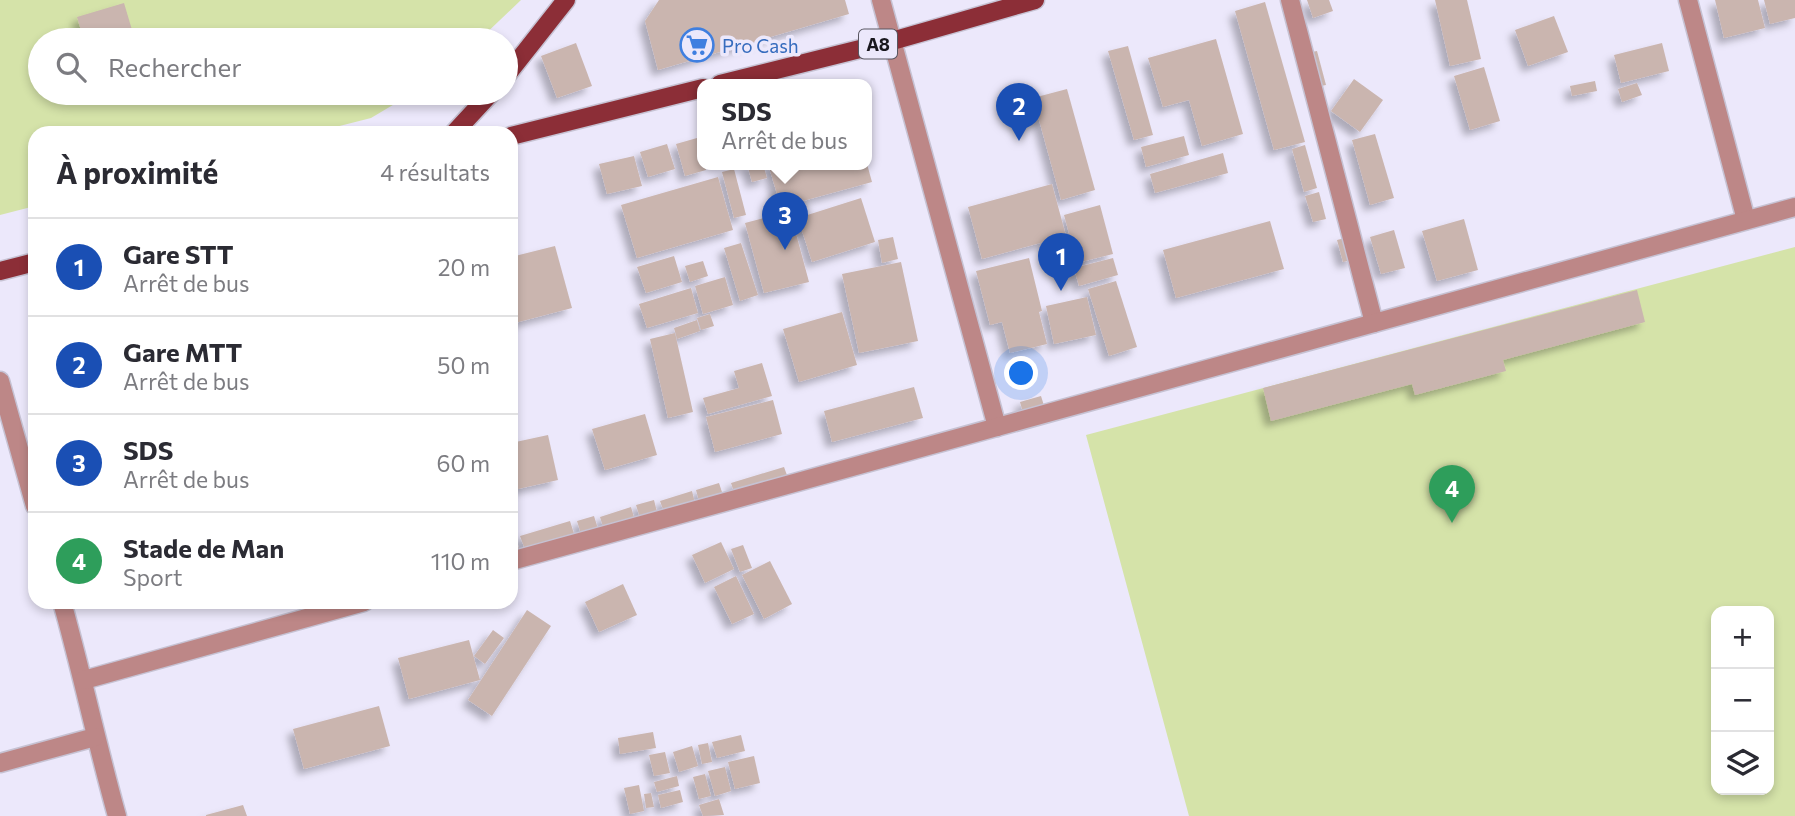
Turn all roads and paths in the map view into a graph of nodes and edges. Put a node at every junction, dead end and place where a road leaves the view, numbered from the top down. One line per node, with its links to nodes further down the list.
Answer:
1 (566, 0): 7 (main road)
2 (881, 0): 6 (street)
3 (1035, 0): 6 (main road, A8)
4 (1290, 0): 17 (street)
5 (1688, 0): 14 (street)
6 (892, 41): 8 (main road, A8); 19 (street)
7 (518, 61)
8 (740, 79)
9 (697, 90): 12 (main road)
10 (480, 105): 11 (main road)
11 (460, 126)
12 (518, 134)
13 (1795, 207): 14 (street)
14 (1746, 220): 17 (street)
15 (28, 264): 16 (main road)
16 (0, 271)
17 (1374, 323): 19 (street)
18 (0, 381): 20 (street)
19 (997, 427): 21 (street)
20 (28, 481)
21 (518, 559)
22 (64, 609): 24 (street)
23 (339, 609): 24 (street)
24 (84, 680): 25 (street)
25 (95, 737): 26 (street); 27 (street)
26 (0, 762)
27 (117, 816)

